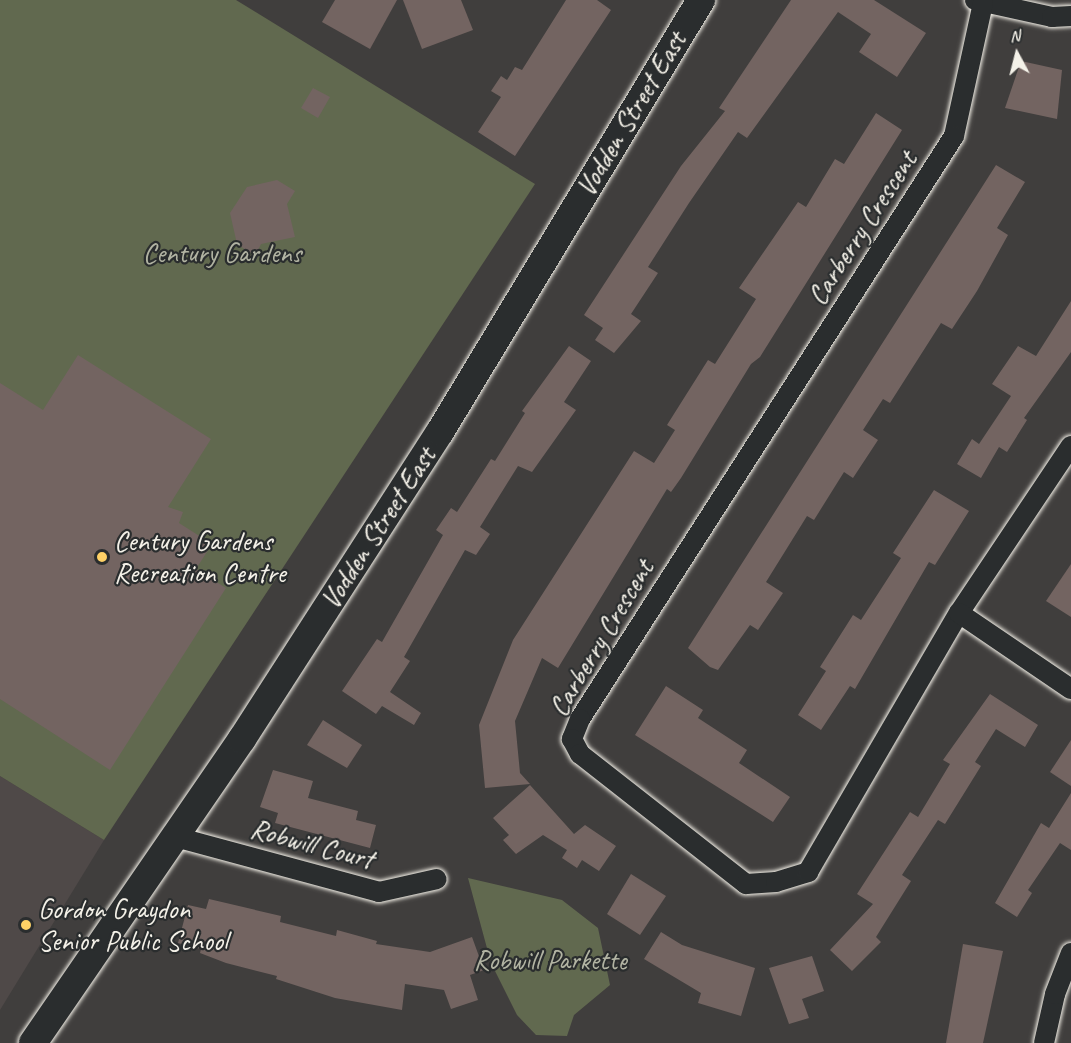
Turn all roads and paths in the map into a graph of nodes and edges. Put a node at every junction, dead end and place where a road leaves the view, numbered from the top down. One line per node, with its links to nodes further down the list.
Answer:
1 (701, 0): 7 (street, Vodden Street East)
2 (979, 2): 3 (street); 5 (street, Carberry Crescent)
3 (1071, 16)
4 (1071, 446): 5 (street, Carberry Crescent)
5 (959, 613): 6 (street)
6 (1071, 689)
7 (172, 837): 8 (street, Robwill Court); 10 (street, Vodden Street East)
8 (437, 879)
9 (1071, 953): 11 (street)
10 (33, 1043)
11 (1044, 1043)

